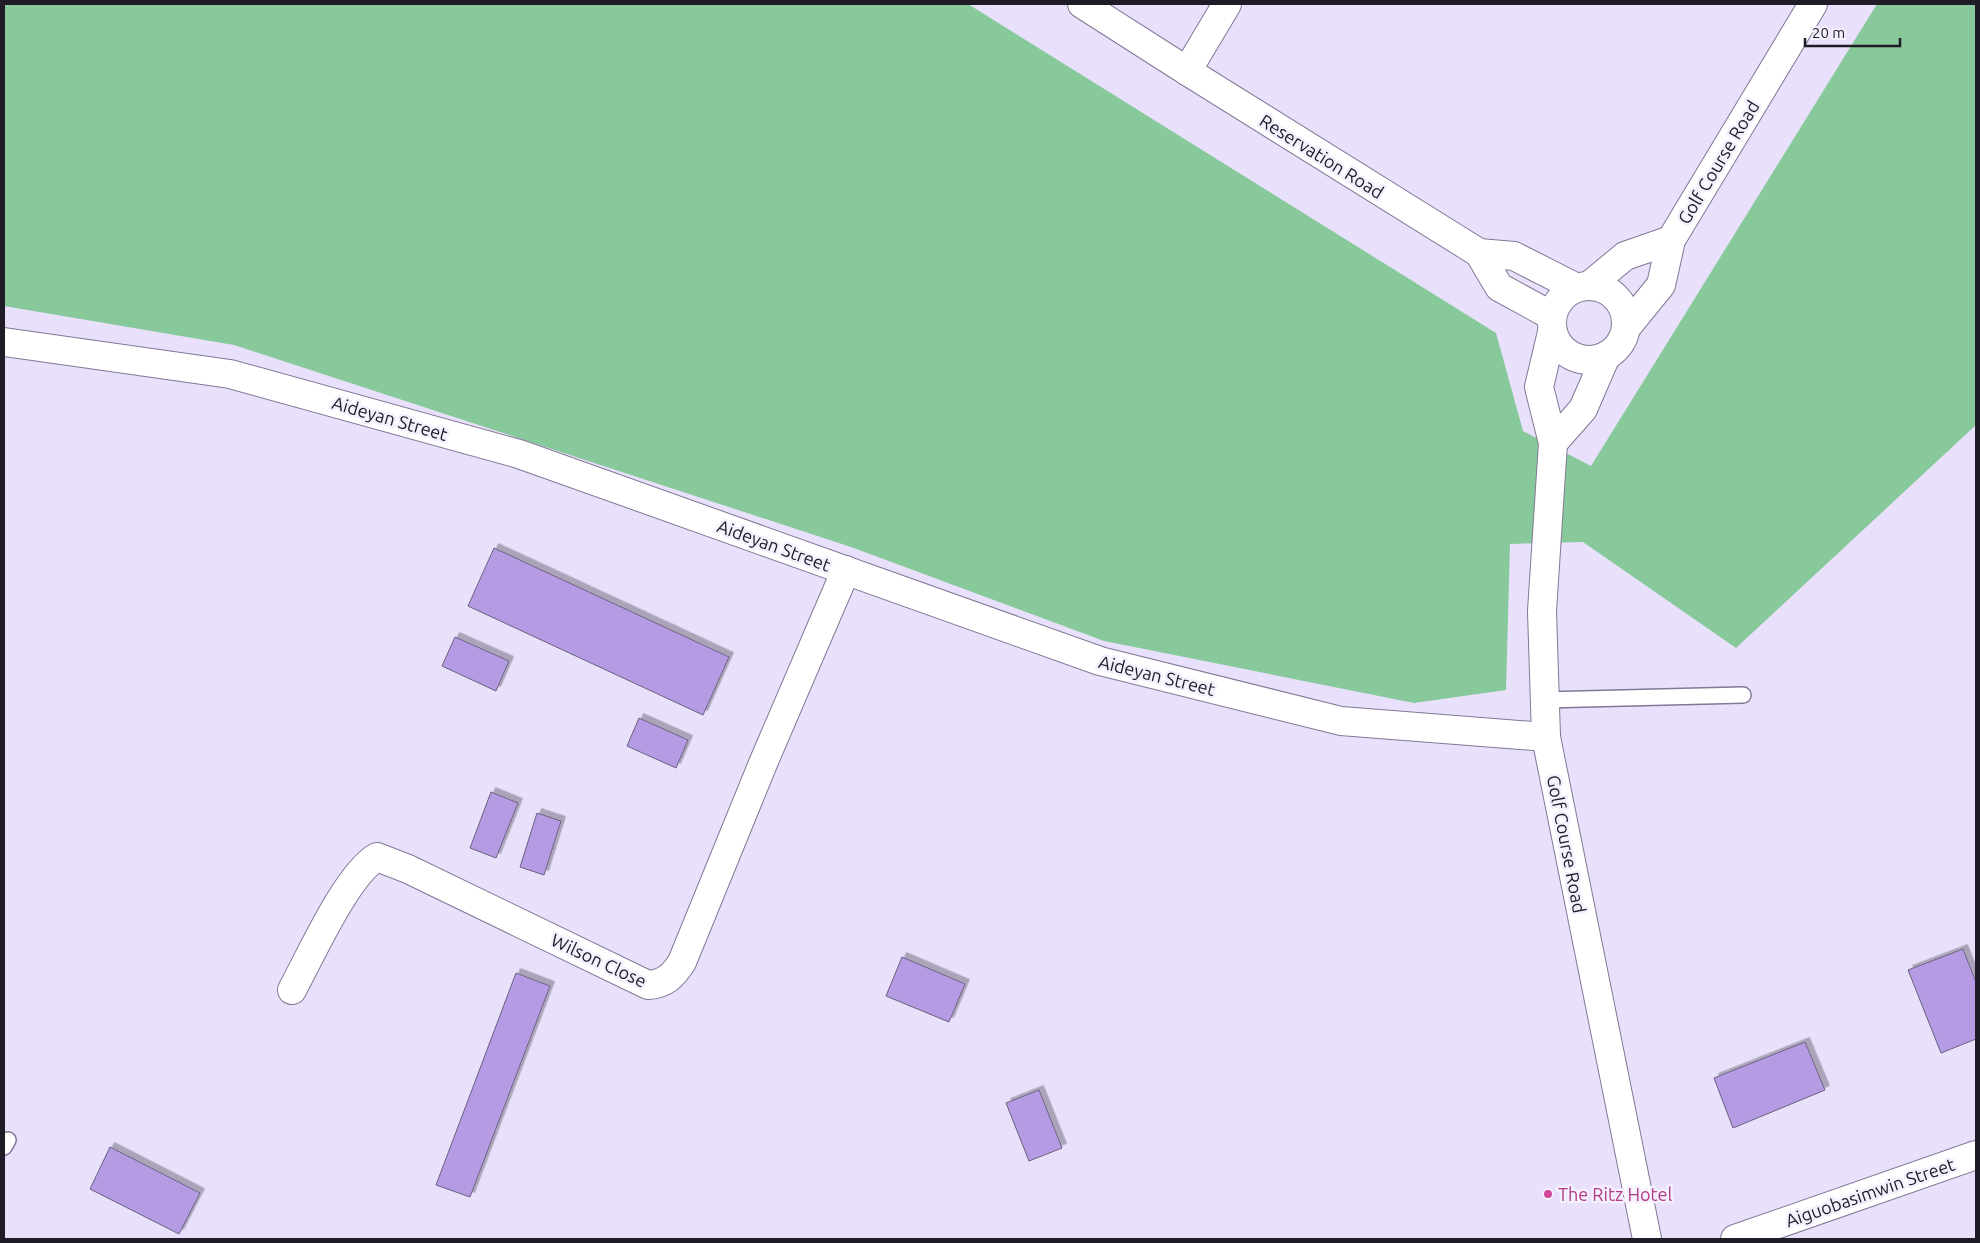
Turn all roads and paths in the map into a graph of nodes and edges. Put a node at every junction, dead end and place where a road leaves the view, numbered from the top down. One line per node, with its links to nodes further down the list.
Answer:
1 (1082, 4): 4 (street, Reservation Road)
2 (1227, 4): 4 (street)
3 (1813, 4): 5 (street, Golf Course Road)
4 (1187, 71): 6 (street, Reservation Road)
5 (1671, 240): 7 (street, Golf Course Road); 9 (street)
6 (1479, 253): 7 (street); 8 (street, Reservation Road)
7 (1583, 286): 8 (street); 9 (street)
8 (1552, 324): 11 (street); 12 (street)
9 (1626, 328): 11 (street)
10 (4, 342): 13 (street, Aideyan Street)
11 (1606, 356): 12 (street)
12 (1553, 443): 15 (street, Golf Course Road)
13 (846, 570): 16 (street, Aideyan Street); 17 (street, Wilson Close)
14 (1743, 695): 15 (lane)
15 (1544, 700): 16 (street, Golf Course Road)
16 (1546, 737): 19 (street, Golf Course Road)
17 (292, 990)
18 (1976, 1155): 20 (street, Aiguobasimwin Street)
19 (1647, 1239)
20 (1735, 1239)

